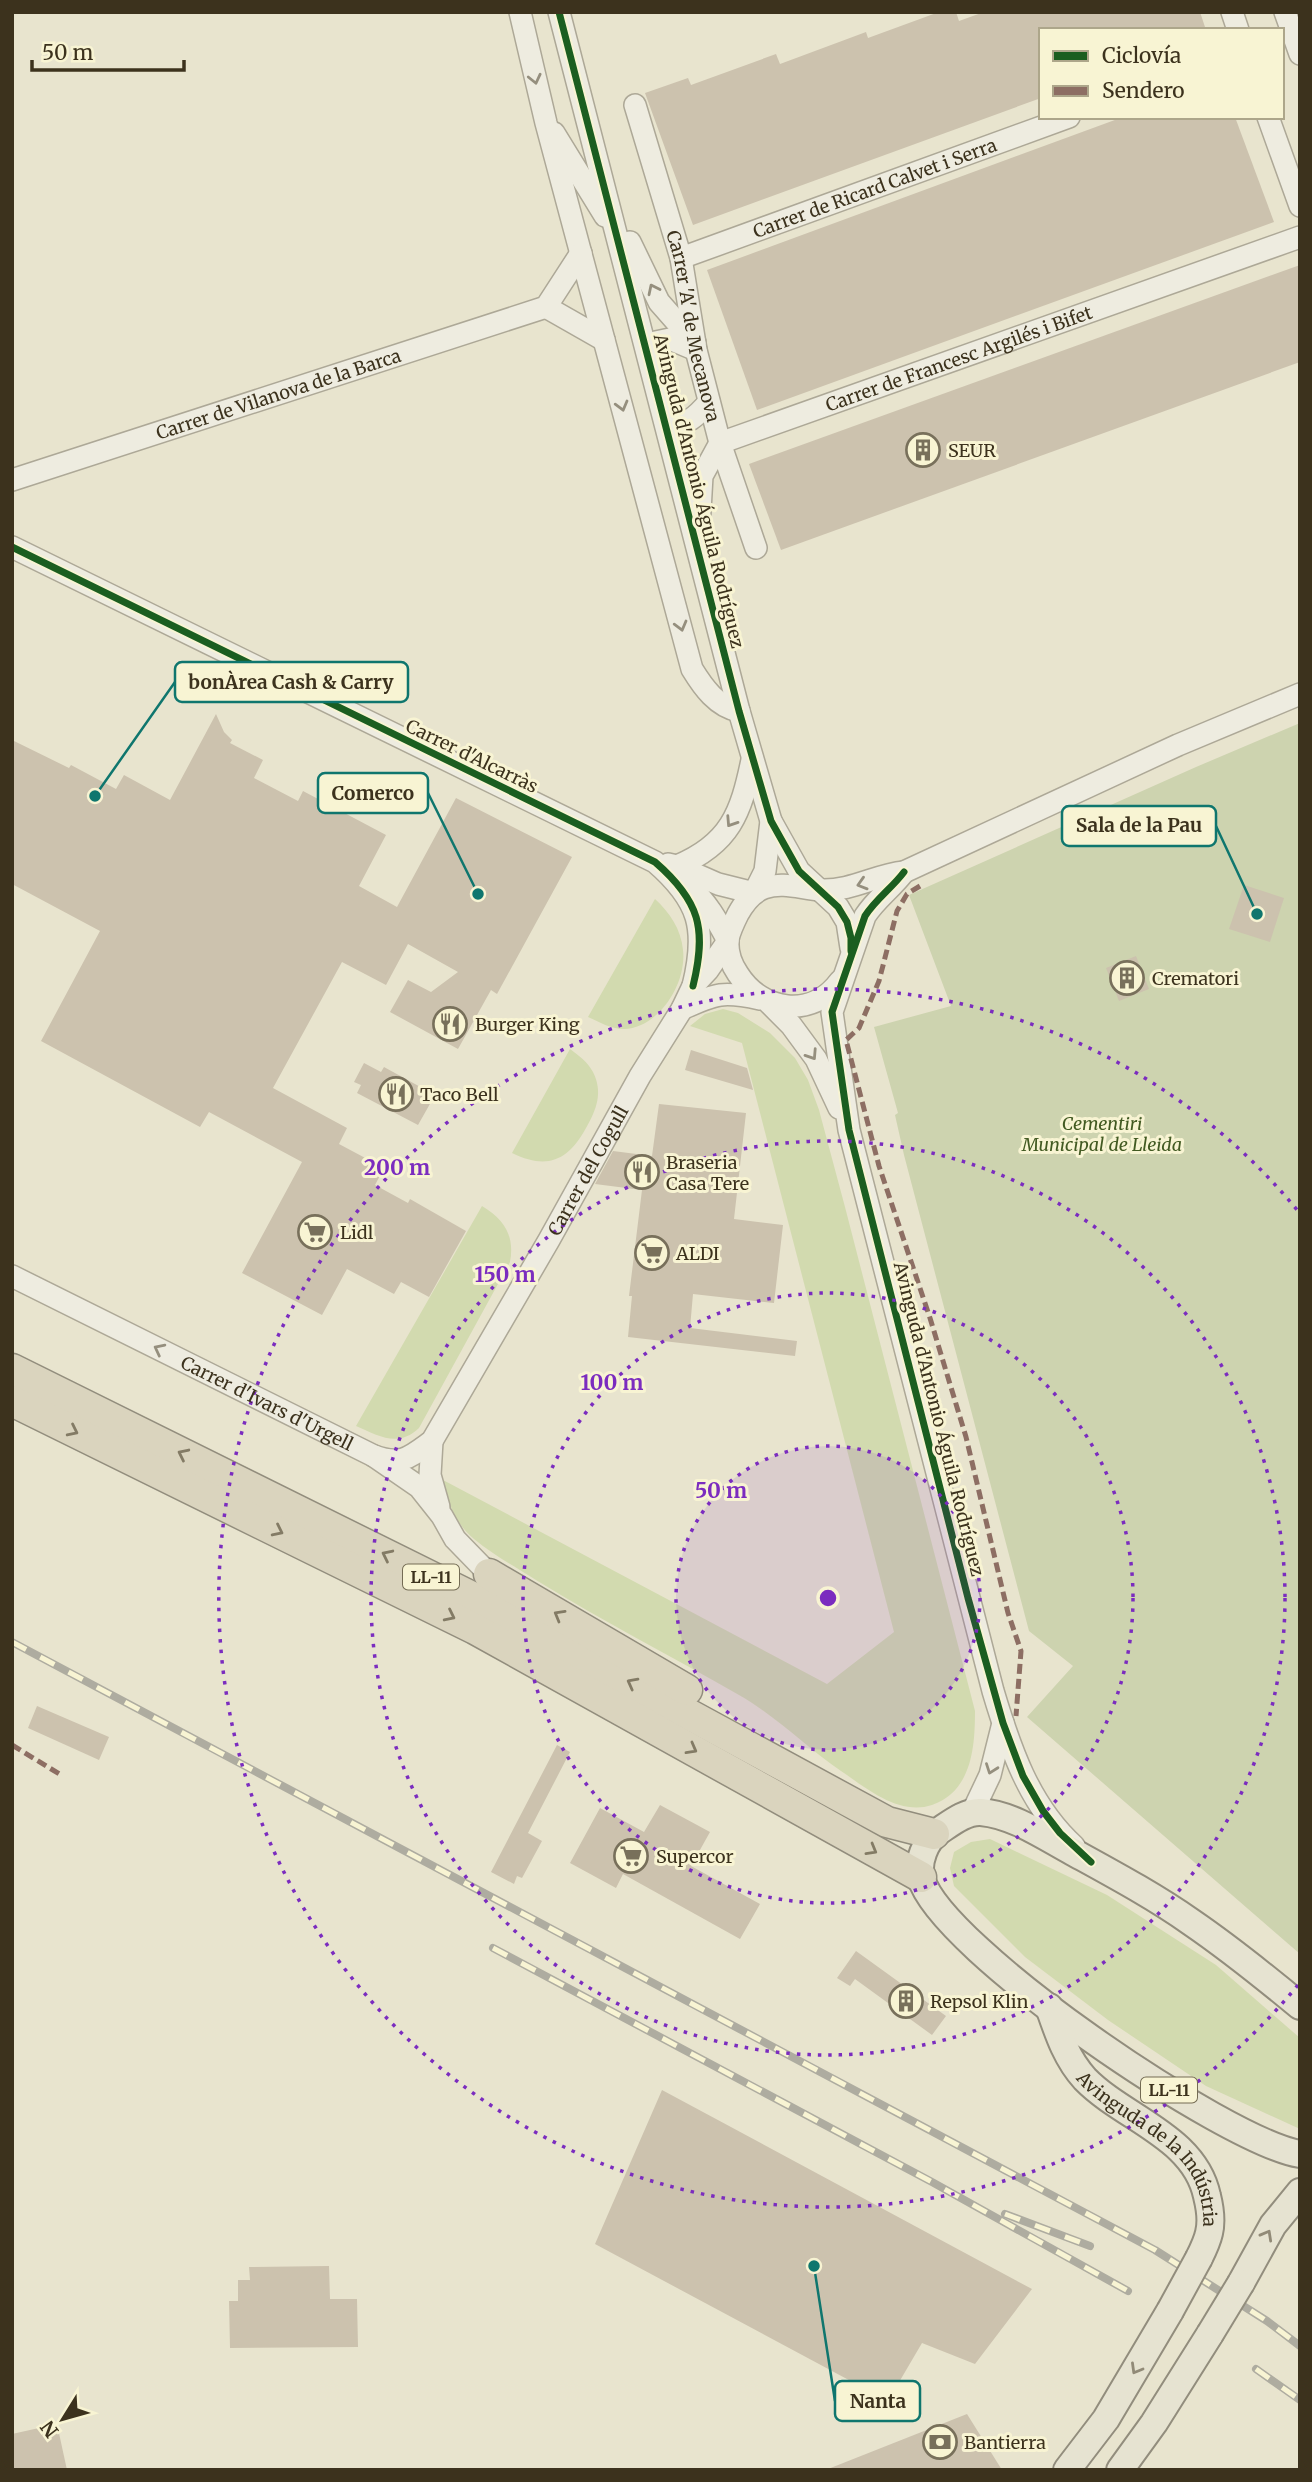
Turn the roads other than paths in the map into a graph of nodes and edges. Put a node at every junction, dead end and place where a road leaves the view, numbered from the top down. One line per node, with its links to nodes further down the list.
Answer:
1 (520, 12): 8 (street, one-way to 8)
2 (559, 12): 9 (street, Avinguda d'Antonio Águila Rodríguez)
3 (1285, 12): 4 (street)
4 (1300, 54)
5 (635, 105): 14 (street, Carrer 'A' de Mecanova)
6 (1063, 119): 14 (street, Carrer de Ricard Calvet i Serra)
7 (1269, 119): 10 (street)
8 (546, 124): 12 (street); 13 (street)
9 (609, 200): 12 (street, Avinguda d'Antonio Águila Rodríguez); 18 (street, one-way to 9)
10 (1300, 206)
11 (1300, 237): 21 (street, Carrer de Francesc Argilés i Bifet)
12 (620, 242): 17 (street, Avinguda d'Antonio Águila Rodríguez)
13 (581, 253): 15 (street); 16 (street)
14 (681, 258): 18 (street, Carrer 'A' de Mecanova)
15 (546, 307): 16 (street); 22 (street, Carrer de Vilanova de la Barca)
16 (604, 340): 27 (street, one-way to 27)
17 (646, 344): 18 (street); 20 (street, Avinguda d'Antonio Águila Rodríguez)
18 (695, 346): 19 (street, Carrer 'A' de Mecanova)
19 (709, 401): 20 (street); 21 (street, Carrer 'A' de Mecanova)
20 (667, 427): 24 (street, Avinguda d'Antonio Águila Rodríguez)
21 (720, 443): 24 (street); 25 (street, Carrer 'A' de Mecanova)
22 (12, 480)
23 (12, 547): 30 (street, Carrer d'Alcarràs)
24 (698, 548): 27 (street, Avinguda d'Antonio Águila Rodríguez)
25 (756, 548)
26 (1300, 694): 31 (street)
27 (739, 711): 28 (street, Avinguda d'Antonio Águila Rodríguez)
28 (753, 758): 29 (street, Avinguda d'Antonio Águila Rodríguez); 30 (street, one-way to 30)
29 (771, 821): 32 (street, Avinguda d'Antonio Águila Rodríguez); 33 (street, Avinguda d'Antonio Águila Rodríguez)
30 (666, 867): 33 (street, Carrer d'Alcarràs); 34 (street, Carrer d'Alcarràs); 37 (street, Carrer d'Alcarràs)
31 (904, 872): 32 (street, one-way to 32); 35 (street)
32 (819, 890): 33 (street); 35 (street, Avinguda d'Antonio Águila Rodríguez)
33 (754, 893): 34 (street, Avinguda d'Antonio Águila Rodríguez)
34 (728, 941): 37 (street, Carrer del Cogull); 38 (street, Avinguda d'Antonio Águila Rodríguez)
35 (851, 954): 36 (street)
36 (844, 975): 38 (street); 40 (street, Avinguda d'Antonio Águila Rodríguez)
37 (693, 986): 39 (street, Carrer del Cogull)
38 (765, 1001): 39 (street); 40 (street, Avinguda d'Antonio Águila Rodríguez, one-way to 40)
39 (682, 1009): 44 (street, Carrer del Cogull)
40 (849, 1130): 48 (street, Avinguda d'Antonio Águila Rodríguez)
41 (12, 1276): 45 (street, Carrer d'Ivars d'Urgell, one-way to 41)
42 (12, 1368): 49 (highway, LL-11, one-way to 42)
43 (12, 1401): 53 (highway, LL-11, one-way to 53)
44 (432, 1441): 45 (street); 46 (street)
45 (374, 1456): 46 (street, Carrer d'Ivars d'Urgell)
46 (442, 1516): 47 (street, Carrer d'Ivars d'Urgell)
47 (489, 1574): 49 (highway, one-way to 47)
48 (1003, 1723): 50 (street, Avinguda d'Antonio Águila Rodríguez, one-way to 50); 52 (street, Avinguda d'Antonio Águila Rodríguez)
49 (843, 1797): 51 (highway, LL-11)
50 (972, 1813): 51 (main road); 52 (main road)
51 (934, 1834): 53 (main road)
52 (1091, 1862): 54 (main road)
53 (921, 1877): 55 (main road, LL-11)
54 (1300, 2006)
55 (1049, 2007): 56 (main road, LL-11); 58 (main road, Avinguda de la Indústria, one-way to 58, bridge)
56 (1300, 2154)
57 (1300, 2192): 59 (main road, one-way to 57, bridge)
58 (1066, 2470)
59 (1120, 2470)

